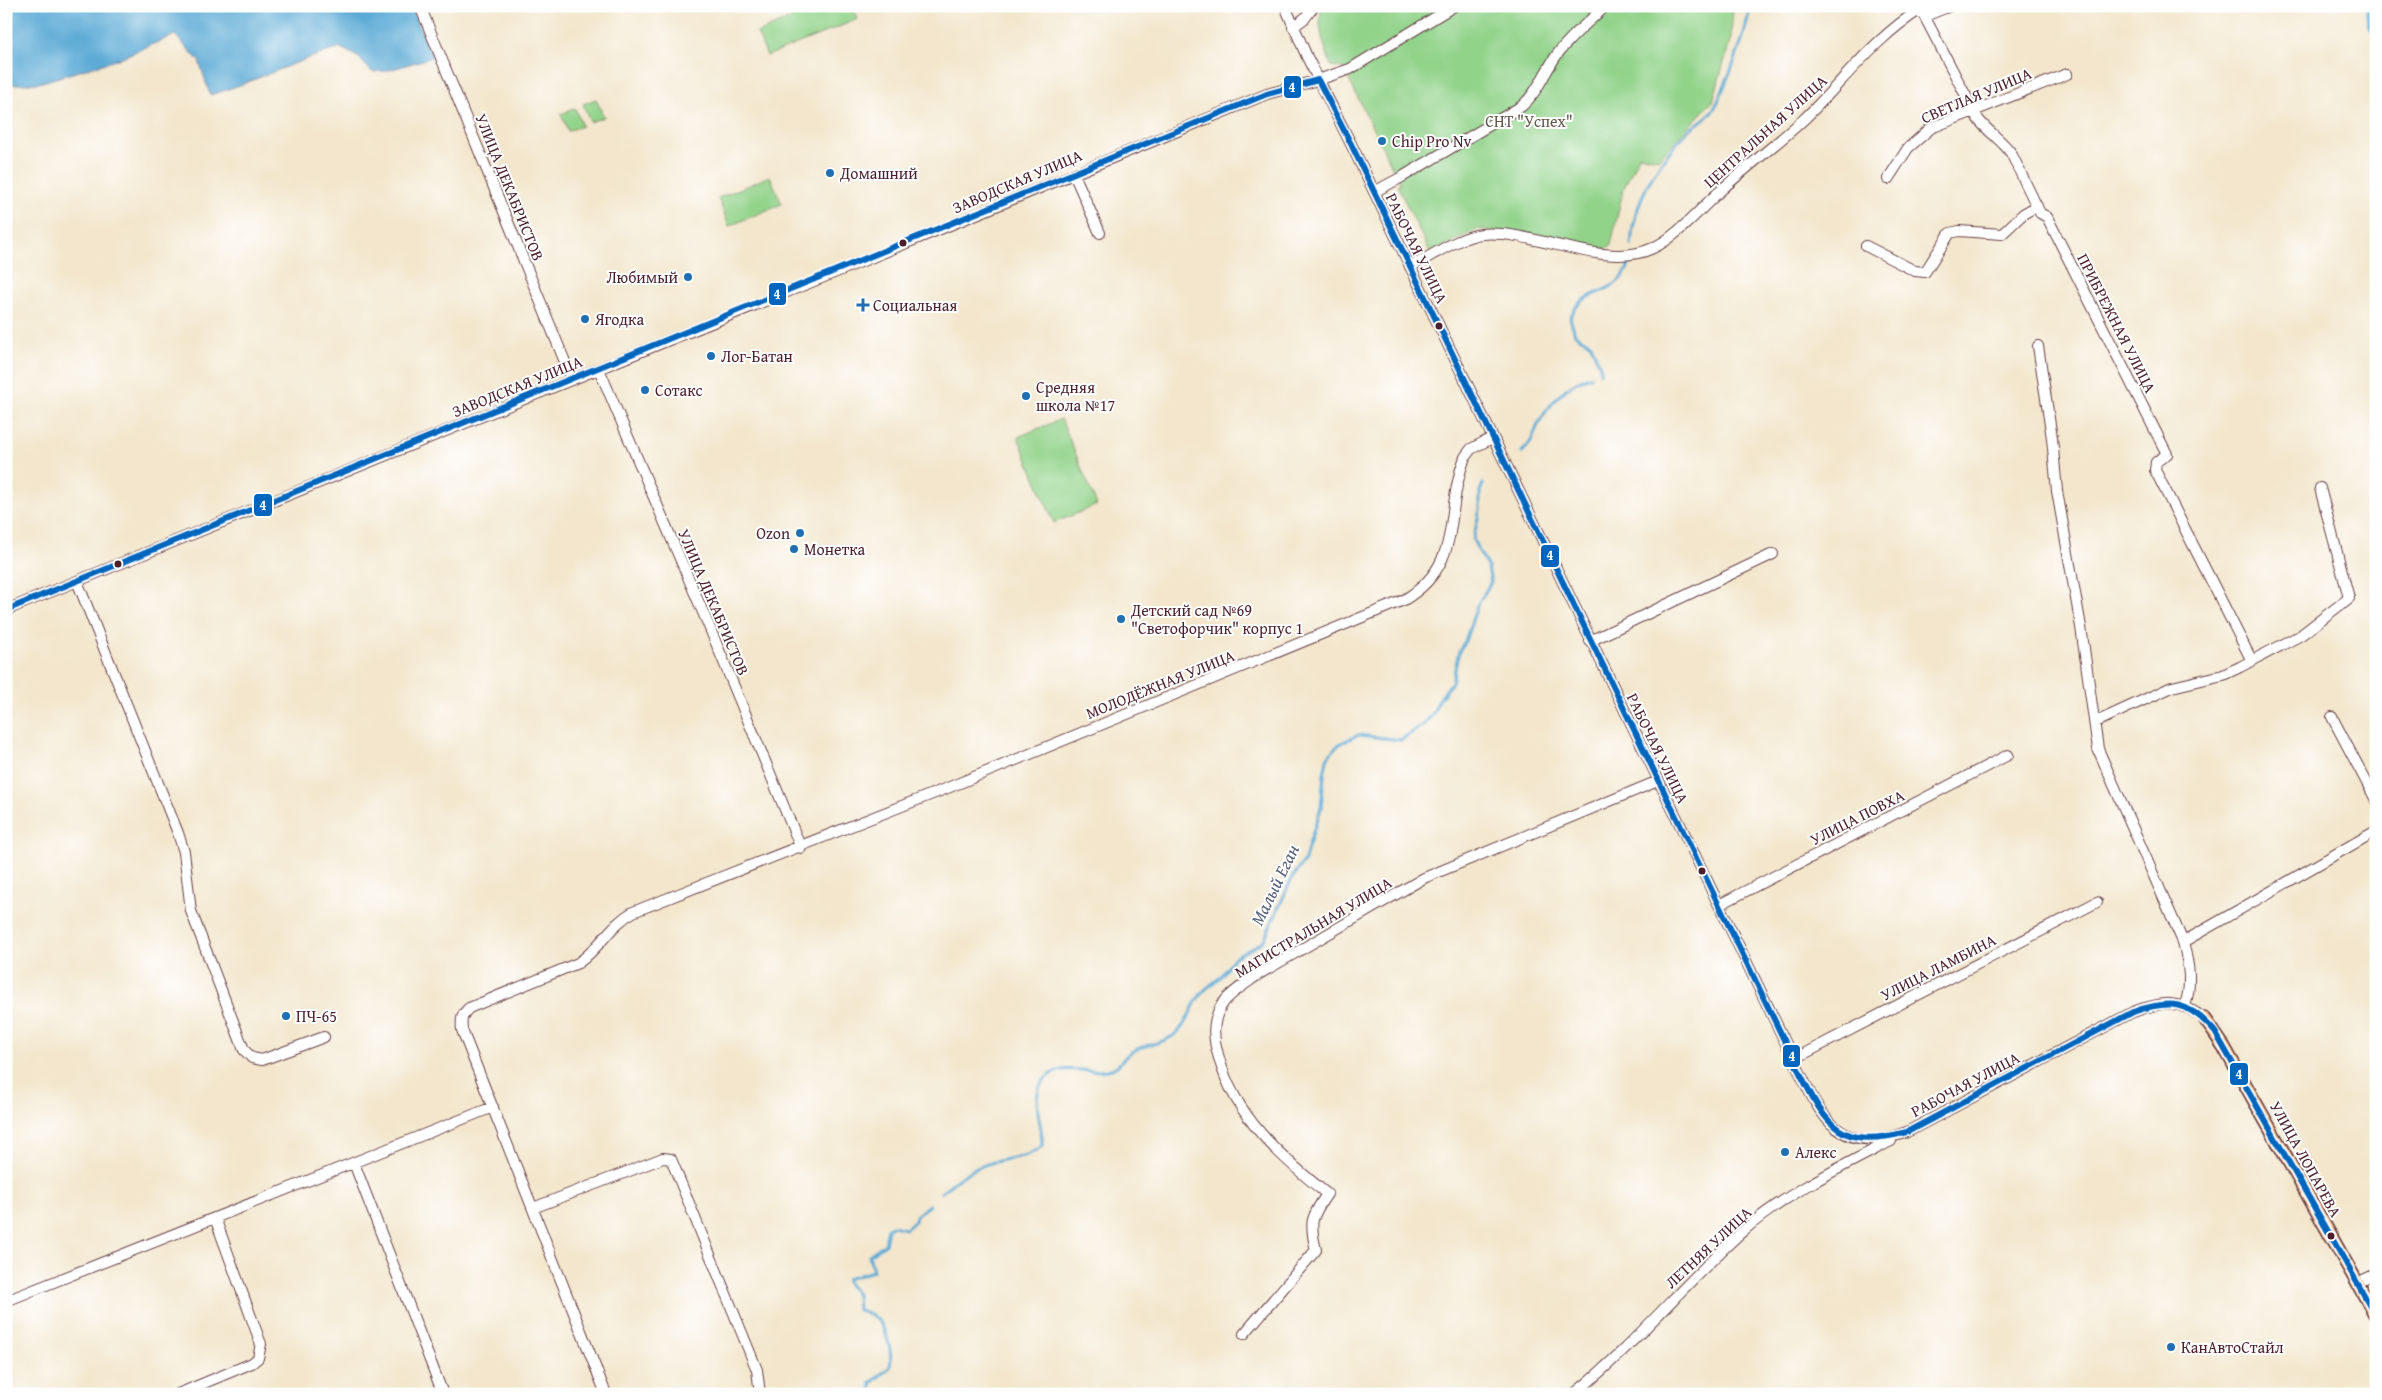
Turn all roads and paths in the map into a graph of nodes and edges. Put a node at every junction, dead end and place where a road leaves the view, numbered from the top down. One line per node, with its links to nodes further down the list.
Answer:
1 (420, 6): 21 (street, УЛИЦА ДЕКАБРИСТОВ)
2 (1285, 6): 8 (street, РАБОЧАЯ УЛИЦА)
3 (1314, 6): 8 (street)
4 (1454, 6): 10 (street, ЗАВОДСКАЯ УЛИЦА)
5 (1606, 6): 14 (street)
6 (1950, 6): 7 (street, ЦЕНТРАЛЬНАЯ УЛИЦА)
7 (1921, 10): 11 (street, ПРИБРЕЖНАЯ УЛИЦА); 18 (street, ЦЕНТРАЛЬНАЯ УЛИЦА)
8 (1293, 27): 10 (street, РАБОЧАЯ УЛИЦА)
9 (2067, 74): 11 (street, СВЕТЛАЯ УЛИЦА)
10 (1318, 80): 12 (street, ЗАВОДСКАЯ УЛИЦА); 14 (street, РАБОЧАЯ УЛИЦА)
11 (1974, 111): 13 (street, СВЕТЛАЯ УЛИЦА); 15 (street, ПРИБРЕЖНАЯ УЛИЦА)
12 (1074, 174): 16 (street); 20 (street, ЗАВОДСКАЯ УЛИЦА)
13 (1888, 180)
14 (1374, 192): 18 (street, РАБОЧАЯ УЛИЦА)
15 (2037, 206): 17 (street); 28 (street, ПРИБРЕЖНАЯ УЛИЦА)
16 (1100, 233)
17 (1866, 246)
18 (1410, 267): 22 (street, РАБОЧАЯ УЛИЦА)
19 (2038, 346): 30 (street)
20 (599, 369): 21 (street, ЗАВОДСКАЯ УЛИЦА); 35 (street, УЛИЦА ДЕКАБРИСТОВ)
21 (572, 380): 25 (street, ЗАВОДСКАЯ УЛИЦА)
22 (1492, 438): 27 (street, РАБОЧАЯ УЛИЦА); 35 (street, МОЛОДЁЖНАЯ УЛИЦА)
23 (2320, 488): 28 (street)
24 (1773, 554): 27 (street)
25 (77, 581): 26 (street, ЗАВОДСКАЯ УЛИЦА); 41 (street)
26 (6, 610)
27 (1590, 641): 32 (street, РАБОЧАЯ УЛИЦА)
28 (2252, 661): 30 (street)
29 (2332, 717): 33 (street)
30 (2096, 722): 38 (street)
31 (2008, 755): 37 (street, УЛИЦА ПОВХА)
32 (1658, 781): 37 (street, РАБОЧАЯ УЛИЦА); 52 (street, МАГИСТРАЛЬНАЯ УЛИЦА)
33 (2376, 800)
34 (2376, 831): 38 (street)
35 (801, 848): 43 (street, МОЛОДЁЖНАЯ УЛИЦА)
36 (2097, 902): 42 (street, УЛИЦА ЛАМБИНА)
37 (1718, 905): 42 (street, РАБОЧАЯ УЛИЦА)
38 (2183, 942): 39 (street)
39 (2185, 1006): 40 (street, РАБОЧАЯ УЛИЦА); 44 (street, РАБОЧАЯ УЛИЦА)
40 (2205, 1019): 49 (main road, УЛИЦА ЛОПАРЕВА)
41 (324, 1037)
42 (1794, 1059): 44 (street, РАБОЧАЯ УЛИЦА)
43 (493, 1107): 45 (street); 46 (street, МОЛОДЁЖНАЯ УЛИЦА)
44 (1907, 1132): 57 (street, ЛЕТНЯЯ УЛИЦА)
45 (354, 1162): 47 (street); 54 (street)
46 (533, 1208): 55 (street, МОЛОДЁЖНАЯ УЛИЦА); 56 (street)
47 (215, 1218): 50 (street); 53 (street)
48 (2376, 1274): 49 (street)
49 (2357, 1284): 51 (main road, УЛИЦА ЛОПАРЕВА)
50 (6, 1301)
51 (2376, 1316)
52 (1244, 1334)
53 (178, 1394)
54 (443, 1394)
55 (606, 1394)
56 (760, 1394)
57 (1574, 1394)

